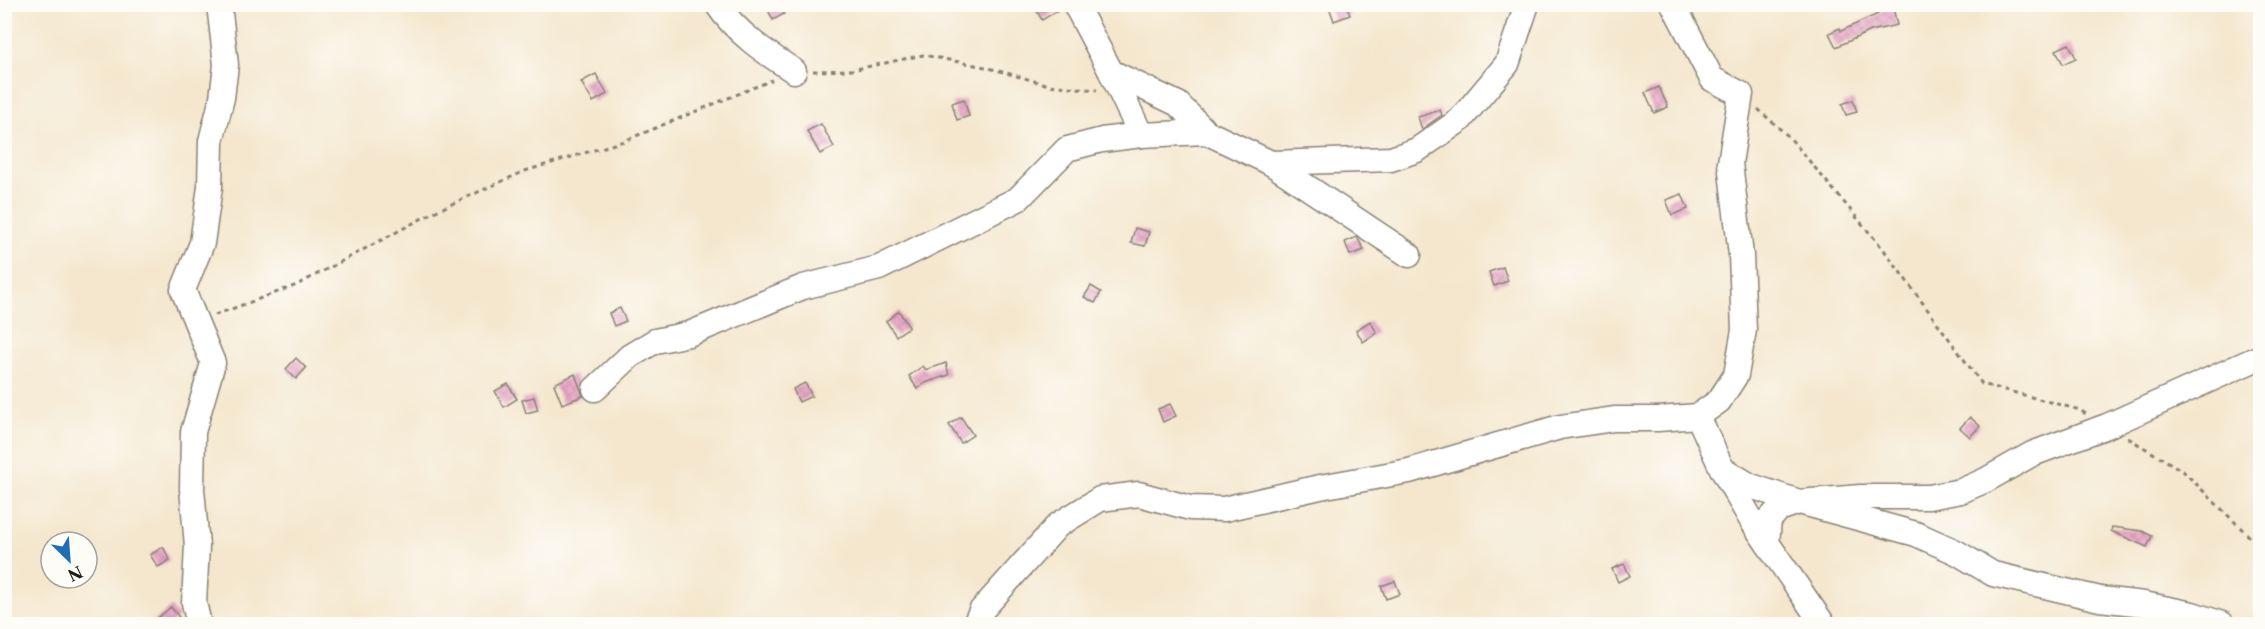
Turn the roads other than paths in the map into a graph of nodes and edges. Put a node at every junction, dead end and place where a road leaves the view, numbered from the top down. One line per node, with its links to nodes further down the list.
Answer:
1 (219, 4): 18 (street)
2 (717, 4): 6 (street)
3 (1075, 4): 7 (street)
4 (1527, 4): 10 (street)
5 (1673, 4): 14 (street)
6 (794, 71)
7 (1116, 82): 8 (street); 9 (street)
8 (1206, 132): 9 (street); 10 (street)
9 (1141, 135): 13 (street)
10 (1271, 163): 11 (street)
11 (1409, 255)
12 (2260, 357): 16 (street)
13 (595, 389)
14 (1698, 416): 15 (street); 19 (street)
15 (1722, 469): 16 (street); 17 (street)
16 (1799, 502): 17 (street); 21 (street)
17 (1767, 543): 20 (street)
18 (199, 624)
19 (975, 624)
20 (1823, 624)
21 (2222, 624)

